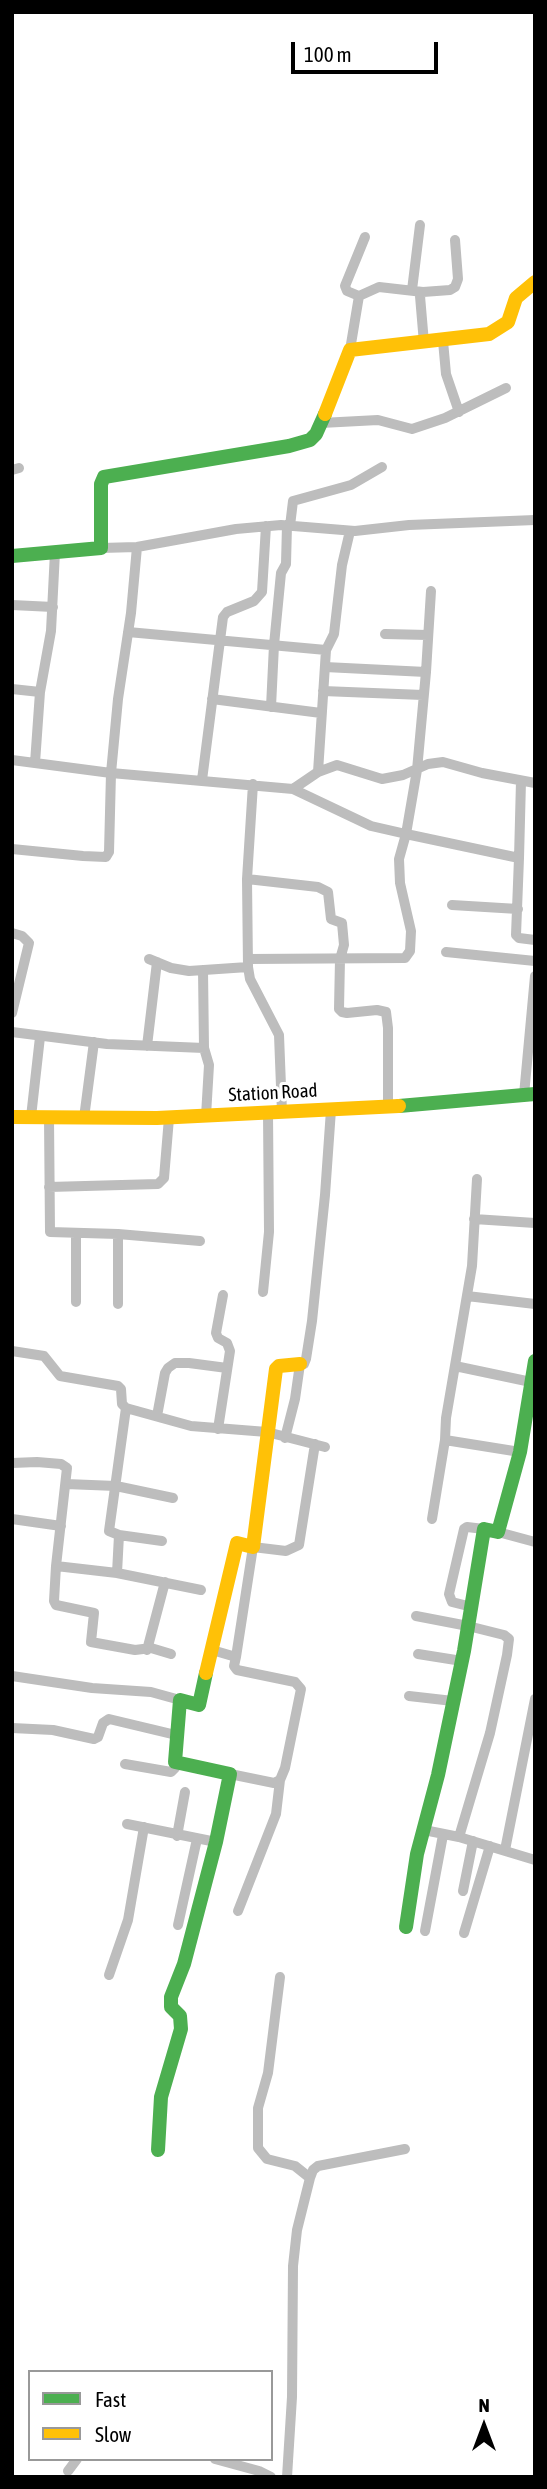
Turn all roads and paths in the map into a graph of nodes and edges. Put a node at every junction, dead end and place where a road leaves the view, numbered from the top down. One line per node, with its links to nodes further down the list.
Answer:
1 (420, 225): 5 (street)
2 (365, 237): 6 (street)
3 (455, 240): 5 (street)
4 (535, 282): 7 (street)
5 (417, 291): 6 (street); 8 (street)
6 (359, 296): 9 (street)
7 (443, 341): 8 (street); 11 (street)
8 (424, 343): 9 (street)
9 (350, 351): 12 (street)
10 (506, 388): 11 (street)
11 (458, 412): 12 (street)
12 (321, 422): 19 (street)
13 (382, 467): 16 (street)
14 (535, 520): 17 (street)
15 (266, 526): 16 (street); 18 (street); 28 (street)
16 (289, 526): 17 (street); 29 (street)
17 (350, 531): 30 (street)
18 (137, 547): 19 (street); 25 (street)
19 (101, 548): 20 (street)
20 (55, 551): 21 (street); 24 (street)
21 (13, 553)
22 (431, 591): 27 (street)
23 (12, 605): 24 (street)
24 (52, 607): 35 (street)
25 (128, 632): 28 (street); 44 (street)
26 (385, 634): 27 (street)
27 (428, 635): 32 (street)
28 (220, 641): 29 (street); 37 (street)
29 (274, 645): 30 (street); 38 (street)
30 (326, 650): 31 (street)
31 (325, 667): 32 (street); 34 (street)
32 (426, 672): 36 (street)
33 (12, 689): 35 (street)
34 (323, 691): 36 (street); 39 (street)
35 (40, 692): 41 (street)
36 (423, 695): 42 (street)
37 (212, 699): 38 (street); 45 (street)
38 (271, 707): 39 (street)
39 (321, 713): 43 (street)
40 (12, 760): 41 (street)
41 (35, 763): 44 (street)
42 (416, 770): 43 (street); 46 (street); 50 (street)
43 (318, 772): 49 (street)
44 (111, 773): 45 (street); 51 (street)
45 (202, 780): 48 (street)
46 (521, 781): 47 (street); 52 (street)
47 (535, 783)
48 (253, 784): 49 (street); 53 (street)
49 (293, 789): 50 (street)
50 (406, 834): 52 (street); 59 (street)
51 (12, 849)
52 (519, 858): 55 (street)
53 (247, 879): 59 (street); 61 (street)
54 (452, 905): 55 (street)
55 (518, 909): 57 (street)
56 (12, 933): 64 (street)
57 (535, 940)
58 (446, 952): 60 (street)
59 (340, 959): 61 (street); 71 (street)
60 (535, 961)
61 (248, 963): 62 (street); 73 (street)
62 (204, 970): 68 (street); 69 (street)
63 (535, 976): 70 (street)
64 (12, 1013)
65 (12, 1032): 66 (street)
66 (40, 1037): 67 (street); 76 (street)
67 (94, 1042): 68 (street); 78 (street)
68 (146, 1046): 69 (street)
69 (204, 1048): 74 (street)
70 (530, 1094): 71 (street, Station Road)
71 (388, 1107): 72 (street, Station Road)
72 (331, 1110): 73 (street, Station Road); 95 (street)
73 (275, 1112): 74 (street, Station Road); 87 (street)
74 (206, 1116): 79 (street, Station Road)
75 (12, 1117): 76 (street, Station Road)
76 (31, 1117): 77 (street, Station Road)
77 (49, 1118): 78 (street, Station Road); 81 (street)
78 (84, 1118): 79 (street, Station Road)
79 (169, 1118): 81 (street)
80 (477, 1179): 82 (street)
81 (49, 1187): 84 (street)
82 (474, 1219): 83 (street); 89 (street)
83 (535, 1223)
84 (76, 1233): 85 (street); 90 (street)
85 (118, 1234): 86 (street); 91 (street)
86 (200, 1241)
87 (263, 1292)
88 (223, 1295): 97 (street)
89 (467, 1296): 92 (street); 96 (street)
90 (76, 1301)
91 (118, 1304)
92 (535, 1304)
93 (12, 1351): 99 (street)
94 (535, 1361): 98 (street)
95 (300, 1364): 102 (street); 103 (street)
96 (455, 1366): 98 (street); 104 (street)
97 (227, 1368): 100 (street); 101 (street)
98 (531, 1382): 105 (street)
99 (127, 1408): 100 (street); 108 (street)
100 (157, 1416): 101 (street)
101 (218, 1429): 102 (street)
102 (267, 1432): 103 (street); 117 (street)
103 (285, 1438): 117 (street)
104 (445, 1440): 105 (street); 110 (street)
105 (520, 1452): 113 (street)
106 (12, 1463): 107 (street)
107 (66, 1484): 108 (street); 112 (street)
108 (116, 1486): 109 (street); 114 (street)
109 (173, 1498)
110 (432, 1519)
111 (12, 1521): 112 (street)
112 (61, 1526): 118 (street)
113 (491, 1531): 116 (street); 122 (street); 122 (street)
114 (119, 1535): 115 (street); 119 (street)
115 (162, 1541)
116 (535, 1542)
117 (253, 1547): 126 (street); 129 (street)
118 (56, 1566): 119 (street); 125 (street)
119 (117, 1573): 120 (street)
120 (165, 1582): 121 (street); 125 (street)
121 (201, 1590)
122 (472, 1607): 124 (street)
123 (416, 1616): 124 (street)
124 (468, 1626): 130 (street); 148 (street)
125 (147, 1650): 127 (street)
126 (212, 1650): 129 (street); 134 (street)
127 (171, 1654)
128 (418, 1654): 130 (street)
129 (236, 1657): 141 (street)
130 (461, 1661): 135 (street)
131 (12, 1676): 134 (street)
132 (409, 1696): 135 (street)
133 (535, 1699): 153 (street)
134 (180, 1700): 137 (street)
135 (453, 1701): 145 (street)
136 (12, 1728): 137 (street)
137 (176, 1735): 138 (street)
138 (175, 1762): 139 (street); 140 (street)
139 (125, 1763)
140 (230, 1774): 141 (street); 151 (street)
141 (281, 1780): 156 (street)
142 (185, 1792): 147 (street)
143 (127, 1824): 144 (street)
144 (144, 1827): 147 (street); 161 (street)
145 (424, 1830): 146 (street); 158 (street)
146 (443, 1835): 148 (street); 159 (street)
147 (177, 1836): 149 (street)
148 (459, 1838): 150 (street)
149 (197, 1839): 151 (street); 157 (street)
150 (473, 1841): 152 (street); 155 (street)
151 (216, 1842): 164 (street)
152 (490, 1846): 153 (street); 160 (street)
153 (505, 1850): 154 (street)
154 (535, 1860)
155 (463, 1891)
156 (238, 1911)
157 (178, 1925)
158 (406, 1927)
159 (425, 1931)
160 (464, 1933)
161 (109, 1975)
162 (280, 1977): 165 (street)
163 (405, 2148): 165 (street)
164 (158, 2150)
165 (310, 2178): 170 (street)
166 (76, 2461): 168 (street)
167 (222, 2461): 169 (street)
168 (68, 2472)
169 (271, 2477)
170 (287, 2477)

